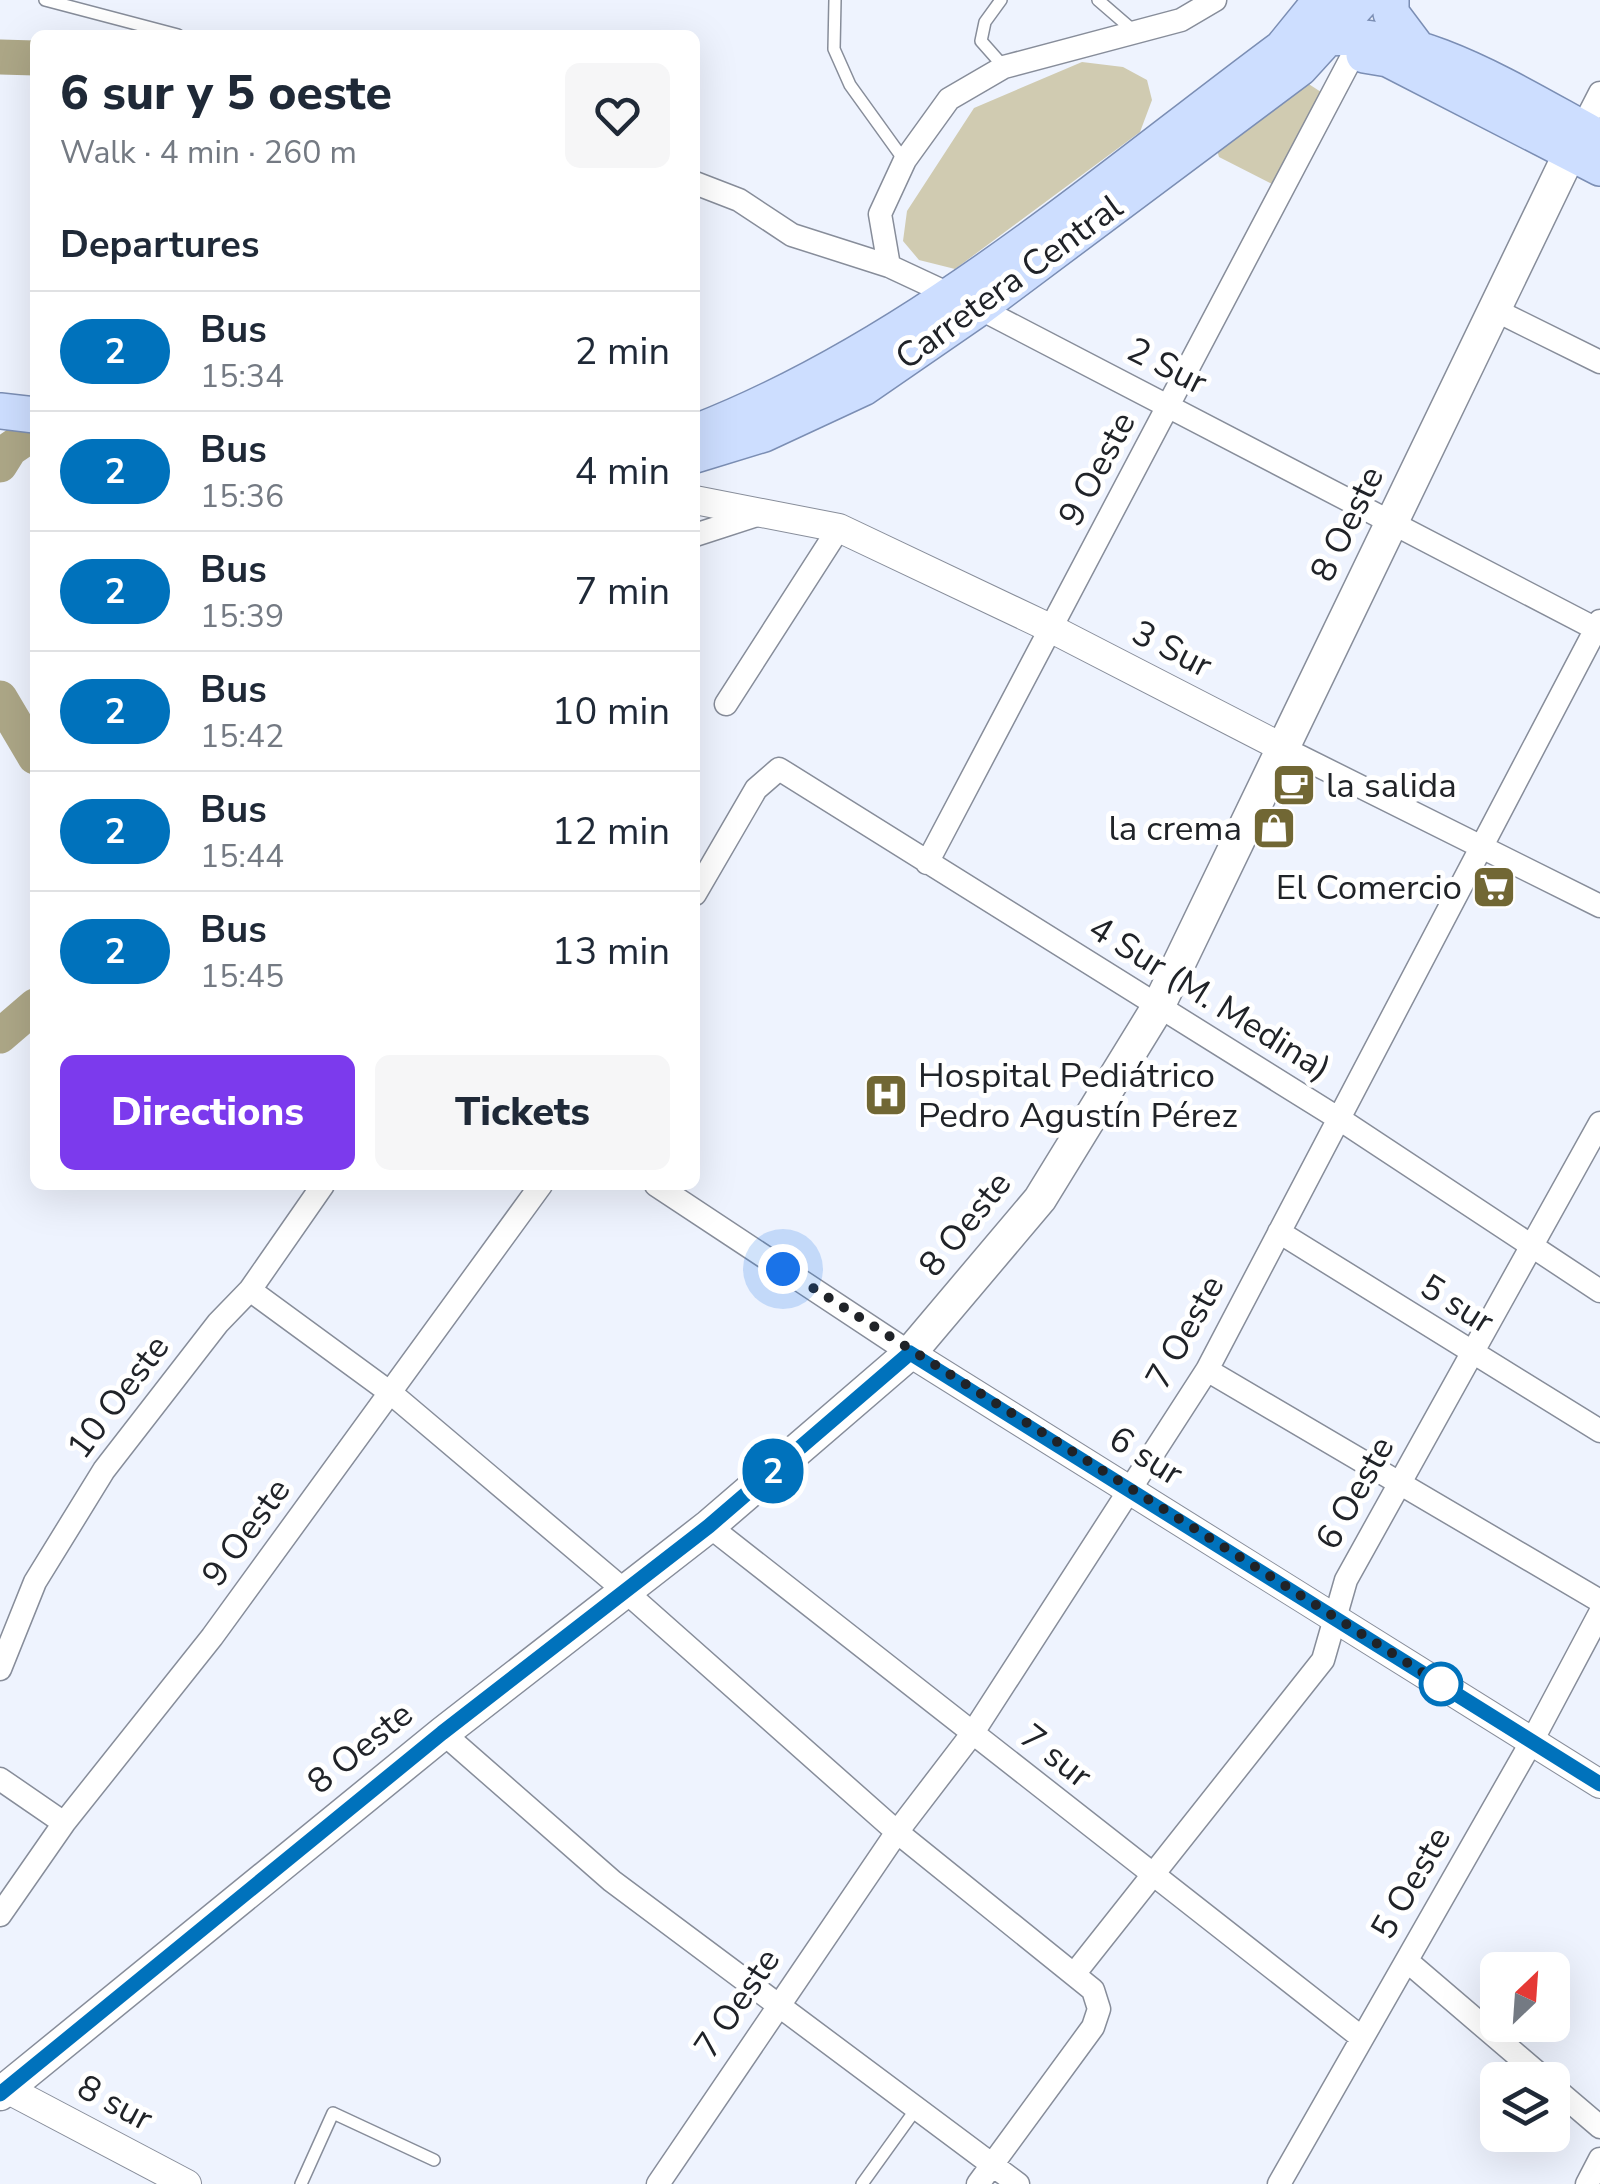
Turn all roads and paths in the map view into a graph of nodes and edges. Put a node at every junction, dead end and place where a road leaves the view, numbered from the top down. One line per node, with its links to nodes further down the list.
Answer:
1 (46, 0): 8 (lane)
2 (835, 0): 14 (lane)
3 (1001, 0): 11 (lane)
4 (1098, 0): 9 (lane)
5 (1215, 0): 9 (street)
6 (1320, 0): 10 (main road)
7 (1370, 26): 10 (main road); 13 (main road); 20 (street, 9 Oeste)
8 (159, 30)
9 (1135, 32): 11 (street)
10 (1291, 58): 17 (main road, Carretera Central)
11 (1004, 67): 14 (street)
12 (1600, 93): 13 (street, 8 Oeste)
13 (1588, 147): 18 (main road, 8 Oeste)
14 (905, 160): 16 (street)
15 (700, 185): 16 (street, 2 Sur)
16 (889, 266): 17 (street, 2 Sur)
17 (965, 301): 20 (street, 2 Sur); 23 (main road, Carretera Central); 24 (main road, Carretera Central)
18 (1495, 310): 19 (street); 27 (main road, 8 Oeste)
19 (1600, 362)
20 (1170, 407): 27 (street, 2 Sur); 31 (street, 9 Oeste)
21 (0, 410): 22 (main road)
22 (30, 414)
23 (700, 431)
24 (700, 453)
25 (700, 501): 26 (street, 3 Sur)
26 (764, 513): 28 (street, 3 Sur); 29 (street)
27 (1393, 523): 30 (street, 2 Sur); 33 (main road, 8 Oeste)
28 (839, 528): 31 (street, 3 Sur); 32 (street)
29 (700, 533)
30 (1599, 626): 34 (street, 7 Oeste)
31 (1052, 629): 33 (street, 3 Sur); 35 (street, 9 Oeste)
32 (726, 704)
33 (1281, 747): 34 (street, 3 Sur); 38 (main road, 8 Oeste)
34 (1482, 846): 37 (street, 3 Sur); 39 (street, 7 Oeste)
35 (927, 864): 36 (street, 4 Sur (M. Medina)); 38 (street, 4 Sur (M. Medina))
36 (700, 885)
37 (1600, 906)
38 (1158, 1007): 39 (street, 4 Sur (M. Medina)); 48 (main road, 8 Oeste)
39 (1341, 1120): 44 (street, 7 Oeste); 45 (street, 4 Sur (M. Medina))
40 (1600, 1122): 45 (street, 6 Oeste)
41 (320, 1190): 46 (street, 10 Oeste)
42 (537, 1190): 51 (street, 9 Oeste)
43 (664, 1190): 48 (street, 6 sur)
44 (1279, 1232): 49 (street, 5 sur); 50 (street, 7 Oeste)
45 (1530, 1244): 47 (street, 4 Sur (M. Medina)); 49 (street, 6 Oeste)
46 (250, 1290): 51 (street); 60 (street, 10 Oeste)
47 (1600, 1291)
48 (910, 1353): 54 (street, 6 sur); 55 (main road, 8 Oeste)
49 (1472, 1355): 52 (street, 5 sur); 53 (street, 6 Oeste)
50 (1206, 1370): 53 (street); 54 (street, 7 Oeste)
51 (392, 1394): 56 (street); 66 (street, 9 Oeste)
52 (1600, 1431)
53 (1400, 1485): 57 (street); 59 (street, 6 Oeste)
54 (1132, 1492): 59 (street, 6 sur); 62 (street, 7 Oeste)
55 (709, 1526): 56 (main road, 8 Oeste); 62 (street, 7 sur)
56 (626, 1592): 61 (main road, 8 Oeste); 67 (street)
57 (1600, 1600)
58 (1600, 1613): 63 (street, 5 Oeste)
59 (1337, 1619): 63 (street, 6 sur); 68 (street, 6 Oeste)
60 (0, 1669)
61 (442, 1733): 72 (street); 75 (main road, 8 Oeste)
62 (972, 1734): 67 (street, 7 Oeste); 68 (street, 7 sur)
63 (1532, 1741): 65 (street, 6 sur); 70 (street, 5 Oeste)
64 (0, 1779): 66 (street)
65 (1600, 1784)
66 (64, 1823): 69 (street, 9 Oeste)
67 (897, 1832): 71 (street); 72 (street, 7 Oeste)
68 (1151, 1876): 71 (street, 6 Oeste); 73 (street, 7 sur)
69 (0, 1915)
70 (1407, 1961): 73 (street, 5 Oeste); 74 (street)
71 (1075, 1973): 81 (street)
72 (776, 2006): 77 (street); 84 (street, 7 Oeste)
73 (1362, 2038): 87 (street, 5 Oeste)
74 (1525, 2062)
75 (4, 2092): 82 (street, 8 sur)
76 (1570, 2101): 78 (street)
77 (916, 2109): 81 (street); 85 (lane)
78 (1600, 2127)
79 (1600, 2159): 88 (street)
80 (434, 2160): 83 (lane)
81 (985, 2175): 86 (street)
82 (188, 2184)
83 (300, 2184)
84 (658, 2184)
85 (862, 2184)
86 (1018, 2184)
87 (1279, 2184)
88 (1586, 2184)

